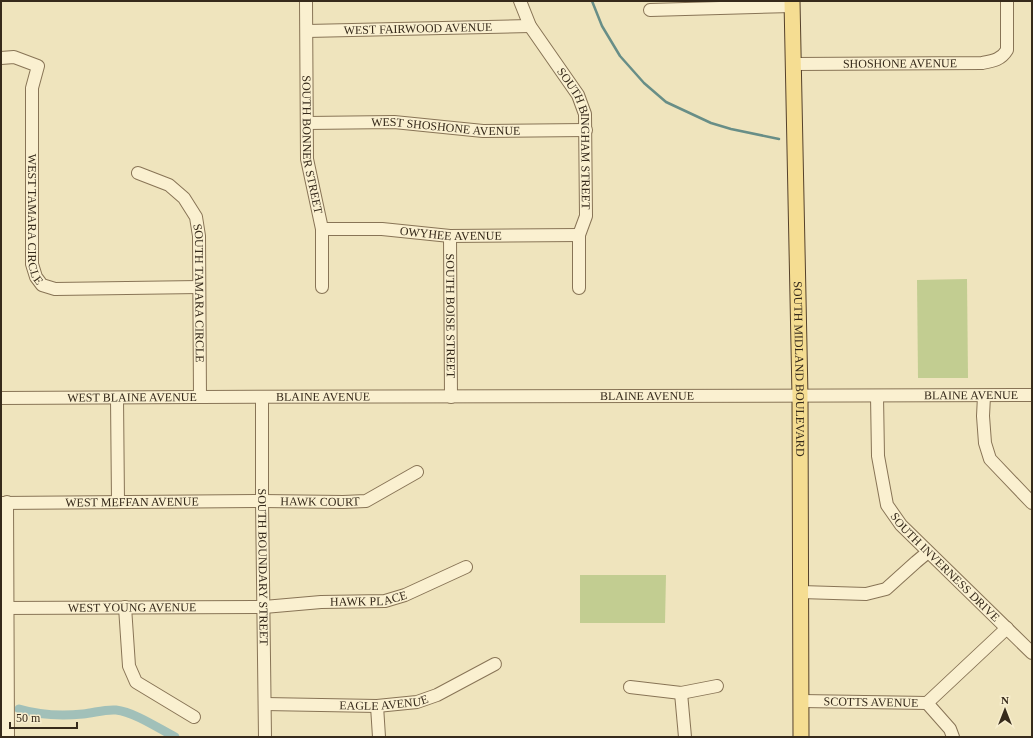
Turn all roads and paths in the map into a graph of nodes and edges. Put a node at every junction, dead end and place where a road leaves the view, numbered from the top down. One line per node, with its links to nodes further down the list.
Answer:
1 (306, 1): 7 (street, SOUTH BONNER STREET)
2 (520, 1): 6 (street, SOUTH BINGHAM STREET)
3 (1007, 1): 9 (street, SHOSHONE AVENUE)
4 (792, 3): 5 (street); 9 (main road, SOUTH MIDLAND BOULEVARD)
5 (650, 10)
6 (530, 26): 7 (street, WEST FAIRWOOD AVENUE); 11 (street, SOUTH BINGHAM STREET)
7 (306, 30): 10 (street, SOUTH BONNER STREET)
8 (1, 58): 16 (street, WEST TAMARA CIRCLE)
9 (794, 64): 19 (main road, SOUTH MIDLAND BOULEVARD)
10 (307, 123): 11 (street, WEST SHOSHONE AVENUE); 13 (street, SOUTH BONNER STREET)
11 (586, 130): 14 (street, SOUTH BINGHAM STREET)
12 (138, 173): 16 (street, SOUTH TAMARA CIRCLE)
13 (322, 229): 15 (street, OWYHEE AVENUE); 17 (street, SOUTH BONNER STREET)
14 (579, 235): 15 (street, OWYHEE AVENUE); 18 (street, SOUTH BINGHAM STREET)
15 (450, 236): 24 (street, SOUTH BOISE STREET)
16 (199, 287): 23 (street, SOUTH TAMARA CIRCLE)
17 (322, 288)
18 (579, 288)
19 (800, 396): 20 (street, BLAINE AVENUE); 24 (street, BLAINE AVENUE); 35 (main road, SOUTH MIDLAND BOULEVARD)
20 (877, 396): 21 (street, BLAINE AVENUE); 33 (street, SOUTH INVERNESS DRIVE)
21 (984, 396): 22 (street, BLAINE AVENUE); 32 (street)
22 (1032, 396)
23 (200, 397): 26 (street, WEST BLAINE AVENUE); 27 (street, WEST BLAINE AVENUE)
24 (451, 397): 27 (street, BLAINE AVENUE)
25 (1, 398): 26 (street, WEST BLAINE AVENUE)
26 (117, 398): 31 (street)
27 (262, 398): 29 (street, SOUTH BOUNDARY STREET)
28 (417, 472): 29 (street, HAWK COURT)
29 (262, 501): 31 (street, WEST MEFFAN AVENUE); 36 (street, SOUTH BOUNDARY STREET)
30 (4, 502): 31 (street, WEST MEFFAN AVENUE); 37 (street)
31 (118, 502)
32 (1032, 503)
33 (928, 552): 35 (street); 39 (street, SOUTH INVERNESS DRIVE)
34 (466, 567): 36 (street, HAWK PLACE)
35 (800, 592): 45 (main road, SOUTH MIDLAND BOULEVARD)
36 (264, 607): 38 (street, WEST YOUNG AVENUE); 47 (street, SOUTH BOUNDARY STREET)
37 (4, 608): 38 (street, WEST YOUNG AVENUE); 49 (street)
38 (125, 608): 50 (street)
39 (1006, 628): 40 (street, SOUTH INVERNESS DRIVE); 46 (street, SCOTTS AVENUE)
40 (1032, 653)
41 (495, 664): 48 (street, EAGLE AVENUE)
42 (717, 686): 44 (street)
43 (630, 687): 44 (street)
44 (681, 693): 54 (street)
45 (802, 701): 46 (street, SCOTTS AVENUE); 55 (main road, SOUTH MIDLAND BOULEVARD)
46 (927, 703): 56 (street)
47 (265, 704): 48 (street, EAGLE AVENUE); 52 (street, SOUTH BOUNDARY STREET)
48 (377, 706): 53 (street)
49 (4, 714): 51 (street)
50 (194, 717)
51 (8, 737)
52 (266, 737)
53 (379, 737)
54 (685, 737)
55 (802, 737)
56 (954, 737)

